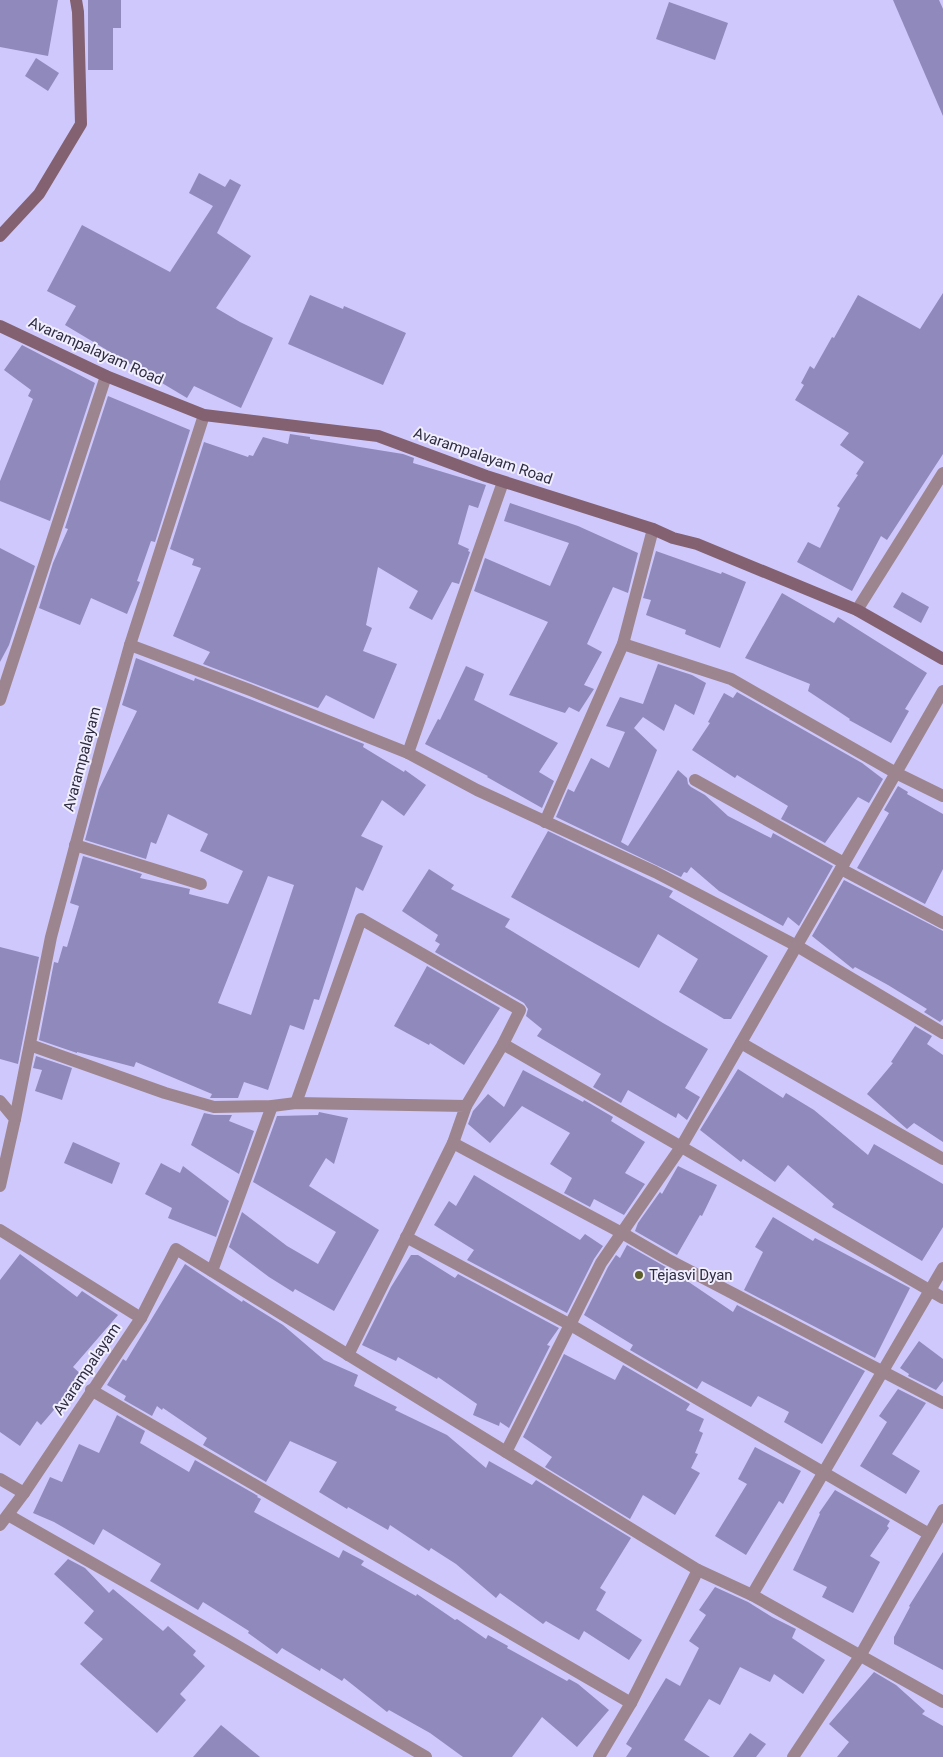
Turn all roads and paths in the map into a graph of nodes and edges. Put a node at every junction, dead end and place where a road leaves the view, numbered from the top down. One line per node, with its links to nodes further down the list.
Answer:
1 (76, 0): 2 (street)
2 (0, 236)
3 (0, 326): 4 (street, Avarampalayam Road)
4 (106, 376): 5 (street, Avarampalayam Road); 14 (street)
5 (204, 415): 7 (street, Avarampalayam Road); 11 (street, Avarampalayam)
6 (943, 473): 9 (street)
7 (503, 482): 8 (street, Avarampalayam Road); 15 (street)
8 (653, 529): 9 (street, Avarampalayam Road); 10 (street)
9 (857, 610): 12 (street, Avarampalayam Road)
10 (623, 644): 16 (street); 19 (street)
11 (130, 645): 15 (street); 20 (street, Avarampalayam)
12 (943, 659)
13 (943, 691): 16 (street)
14 (0, 700)
15 (408, 753): 19 (street)
16 (896, 772): 18 (street); 21 (street)
17 (695, 780): 21 (street)
18 (943, 796)
19 (545, 822): 24 (street)
20 (75, 845): 22 (street); 28 (street, Avarampalayam)
21 (843, 866): 23 (street); 24 (street)
22 (201, 884)
23 (943, 923)
24 (797, 946): 25 (street); 26 (street)
25 (943, 1033)
26 (741, 1043): 35 (street); 36 (street)
27 (503, 1044): 30 (street); 32 (street); 35 (street)
28 (30, 1045): 31 (street); 33 (street, Avarampalayam)
29 (0, 1101): 33 (street)
30 (296, 1103): 31 (street); 32 (street)
31 (272, 1106): 42 (street)
32 (466, 1106): 34 (street)
33 (14, 1119): 37 (street, Avarampalayam)
34 (452, 1143): 39 (street); 40 (street)
35 (681, 1147): 39 (street); 43 (street)
36 (943, 1159)
37 (0, 1186)
38 (0, 1230): 45 (street, Avarampalayam)
39 (622, 1233): 46 (street); 48 (street)
40 (406, 1237): 46 (street); 47 (street)
41 (943, 1268): 43 (street)
42 (212, 1271): 45 (street); 47 (street)
43 (930, 1291): 44 (street); 48 (street)
44 (943, 1298)
45 (141, 1318): 49 (street, Avarampalayam)
46 (569, 1324): 51 (street); 52 (street)
47 (348, 1355): 51 (street)
48 (884, 1371): 50 (street); 52 (street)
49 (91, 1390): 54 (street, Avarampalayam); 62 (street)
50 (943, 1403)
51 (506, 1452): 58 (street)
52 (823, 1473): 57 (street); 59 (street)
53 (0, 1479): 54 (street)
54 (24, 1493): 56 (street, Avarampalayam)
55 (943, 1510): 57 (street)
56 (4, 1520): 63 (street)
57 (929, 1534): 60 (street)
58 (698, 1570): 59 (street); 62 (street)
59 (752, 1596): 60 (street)
60 (860, 1656): 61 (street); 65 (street)
61 (943, 1702)
62 (631, 1703): 64 (street)
63 (426, 1757)
64 (599, 1757)
65 (793, 1757)

